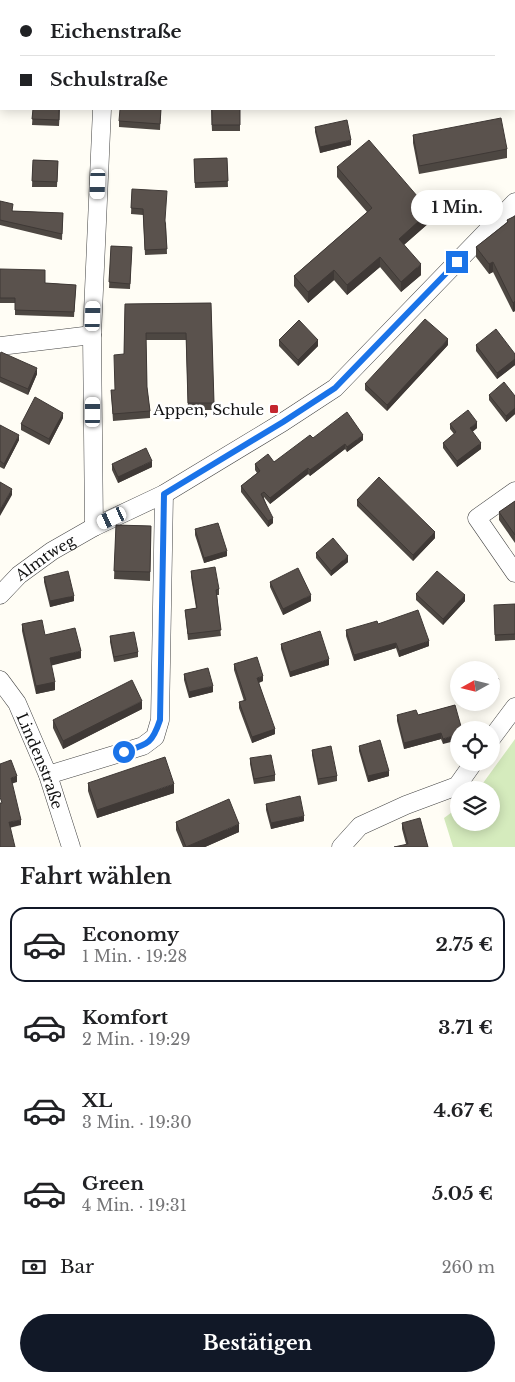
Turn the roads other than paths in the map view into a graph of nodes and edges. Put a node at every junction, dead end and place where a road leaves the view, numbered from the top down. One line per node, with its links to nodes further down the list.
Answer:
1 (102, 110): 3 (street)
2 (515, 202): 6 (street, Almtweg)
3 (92, 335): 4 (street); 7 (street)
4 (0, 346)
5 (515, 491): 8 (street)
6 (164, 494): 7 (street, Almtweg); 14 (street)
7 (94, 527): 9 (street, Almtweg)
8 (515, 574)
9 (0, 595)
10 (0, 680): 14 (street, Lindenstraße)
11 (515, 707): 12 (street)
12 (500, 727)
13 (468, 771): 16 (street)
14 (48, 775): 15 (street, Lindenstraße)
15 (71, 847)
16 (341, 847)

